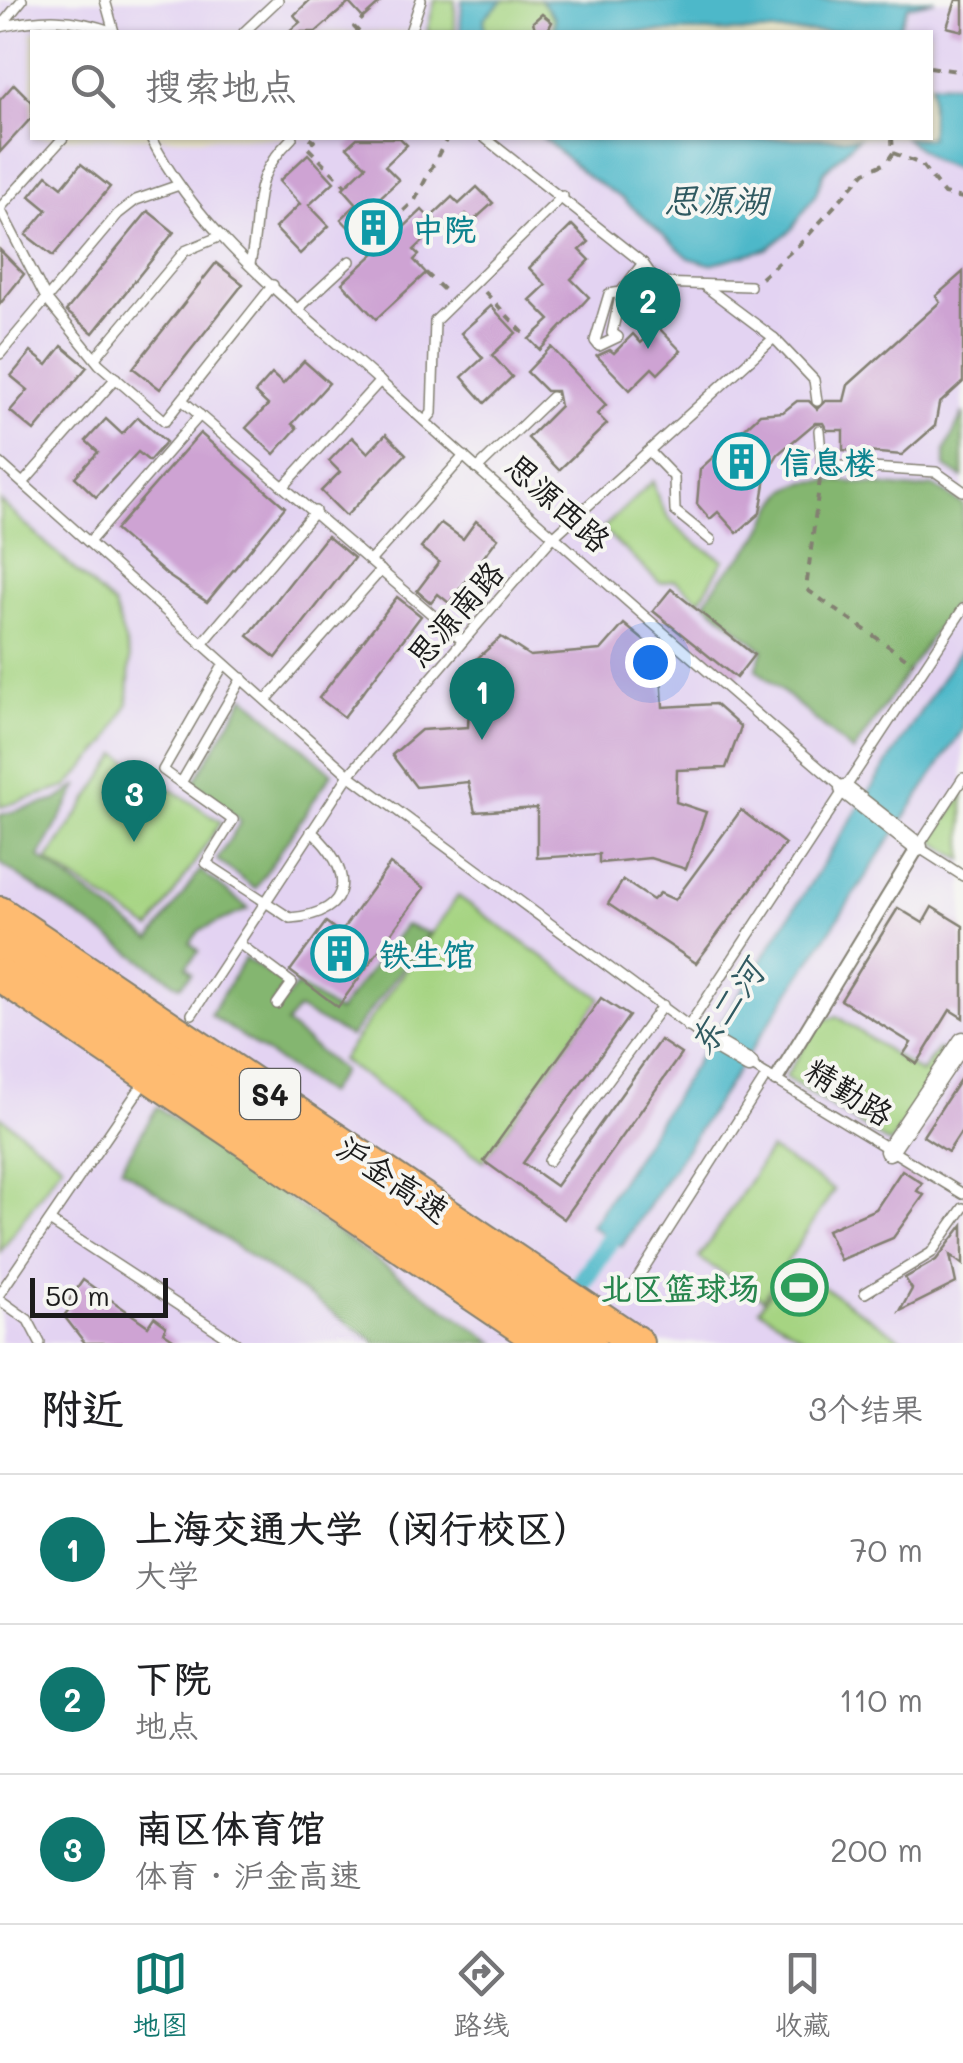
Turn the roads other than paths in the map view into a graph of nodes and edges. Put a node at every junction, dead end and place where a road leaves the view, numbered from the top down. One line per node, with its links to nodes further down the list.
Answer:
1 (22, 0): 5 (lane)
2 (105, 0): 7 (lane)
3 (278, 0): 8 (lane)
4 (421, 0): 9 (lane)
5 (0, 27): 6 (lane)
6 (108, 30)
7 (113, 30)
8 (246, 30)
9 (411, 30)
10 (61, 140): 16 (lane)
11 (152, 140): 14 (lane, 思源西路)
12 (290, 140): 20 (lane)
13 (488, 140): 15 (lane)
14 (179, 184): 17 (lane, 思源西路); 25 (lane)
15 (563, 196): 19 (lane); 36 (lane)
16 (0, 209): 25 (lane)
17 (220, 236): 20 (lane, 思源西路); 29 (lane)
18 (350, 262): 26 (lane)
19 (644, 263): 22 (lane); 24 (lane)
20 (250, 264): 21 (lane, 思源西路)
21 (273, 285): 26 (lane, 思源西路); 33 (lane)
22 (704, 286): 23 (lane); 27 (lane)
23 (750, 286)
24 (621, 292): 24 (lane)
25 (48, 300): 28 (lane); 29 (lane)
26 (299, 308): 31 (lane, 思源西路)
27 (774, 338): 34 (lane); 38 (lane, 思源南路)
28 (0, 354)
29 (94, 358): 30 (lane)
30 (116, 378): 33 (lane); 42 (lane)
31 (380, 381): 36 (lane, 思源西路); 43 (lane)
32 (552, 397): 41 (lane)
33 (182, 400): 35 (lane)
34 (816, 401)
35 (200, 415): 43 (lane); 48 (lane)
36 (425, 422): 39 (lane, 思源西路)
37 (819, 430): 44 (lane)
38 (649, 451): 46 (lane, 思源南路); 47 (lane)
39 (464, 456): 41 (lane, 思源西路); 49 (lane)
40 (0, 463): 42 (lane)
41 (477, 469): 46 (lane, 思源西路)
42 (23, 483): 48 (lane)
43 (284, 485): 45 (lane)
44 (963, 490)
45 (315, 511): 49 (lane); 53 (lane)
46 (552, 538): 52 (lane, 思源南路); 60 (lane, 思源西路)
47 (710, 540)
48 (89, 542): 53 (lane)
49 (370, 560): 50 (lane)
50 (382, 570): 52 (lane); 56 (lane)
51 (963, 609): 60 (lane)
52 (462, 641): 57 (lane, 思源南路)
53 (202, 644): 54 (lane)
54 (224, 664): 55 (lane); 59 (lane)
55 (242, 678): 56 (lane); 59 (lane)
56 (267, 699): 57 (lane)
57 (350, 774): 61 (lane, 思源南路); 70 (lane)
58 (963, 778): 62 (lane)
59 (182, 784): 64 (lane)
60 (849, 792): 62 (street, 思源西路); 72 (lane)
61 (310, 832): 64 (lane, 思源南路); 64 (lane)
62 (918, 848): 63 (lane, 思源西路); 76 (street)
63 (963, 876)
64 (266, 905): 66 (lane, 思源南路)
65 (0, 912): 86 (highway, 沪金高速 / S4)
66 (241, 945): 69 (lane); 71 (lane, 思源南路)
67 (0, 947): 86 (highway, 沪金高速 / S4)
68 (0, 975): 86 (highway, 沪金高速 / S4)
69 (277, 1004)
70 (663, 1005): 72 (lane); 79 (lane)
71 (192, 1014)
72 (688, 1027): 73 (lane)
73 (706, 1039): 75 (street, 精勤路)
74 (963, 1041): 78 (street)
75 (748, 1064): 76 (lane, 精勤路)
76 (772, 1078): 78 (lane, 精勤路); 83 (lane)
77 (143, 1084): 82 (lane)
78 (890, 1151): 80 (lane, 精勤路)
79 (549, 1161)
80 (963, 1194)
81 (963, 1208): 84 (lane)
82 (51, 1222): 85 (lane); 89 (lane)
83 (628, 1293)
84 (865, 1293)
85 (0, 1296): 88 (lane)
86 (523, 1297): 87 (highway, 沪金高速 / S4); 90 (highway, 沪金高速 / S4)
87 (591, 1334): 91 (highway, 沪金高速 / S4)
88 (40, 1343)
89 (236, 1343)
90 (545, 1343)
91 (637, 1343)

